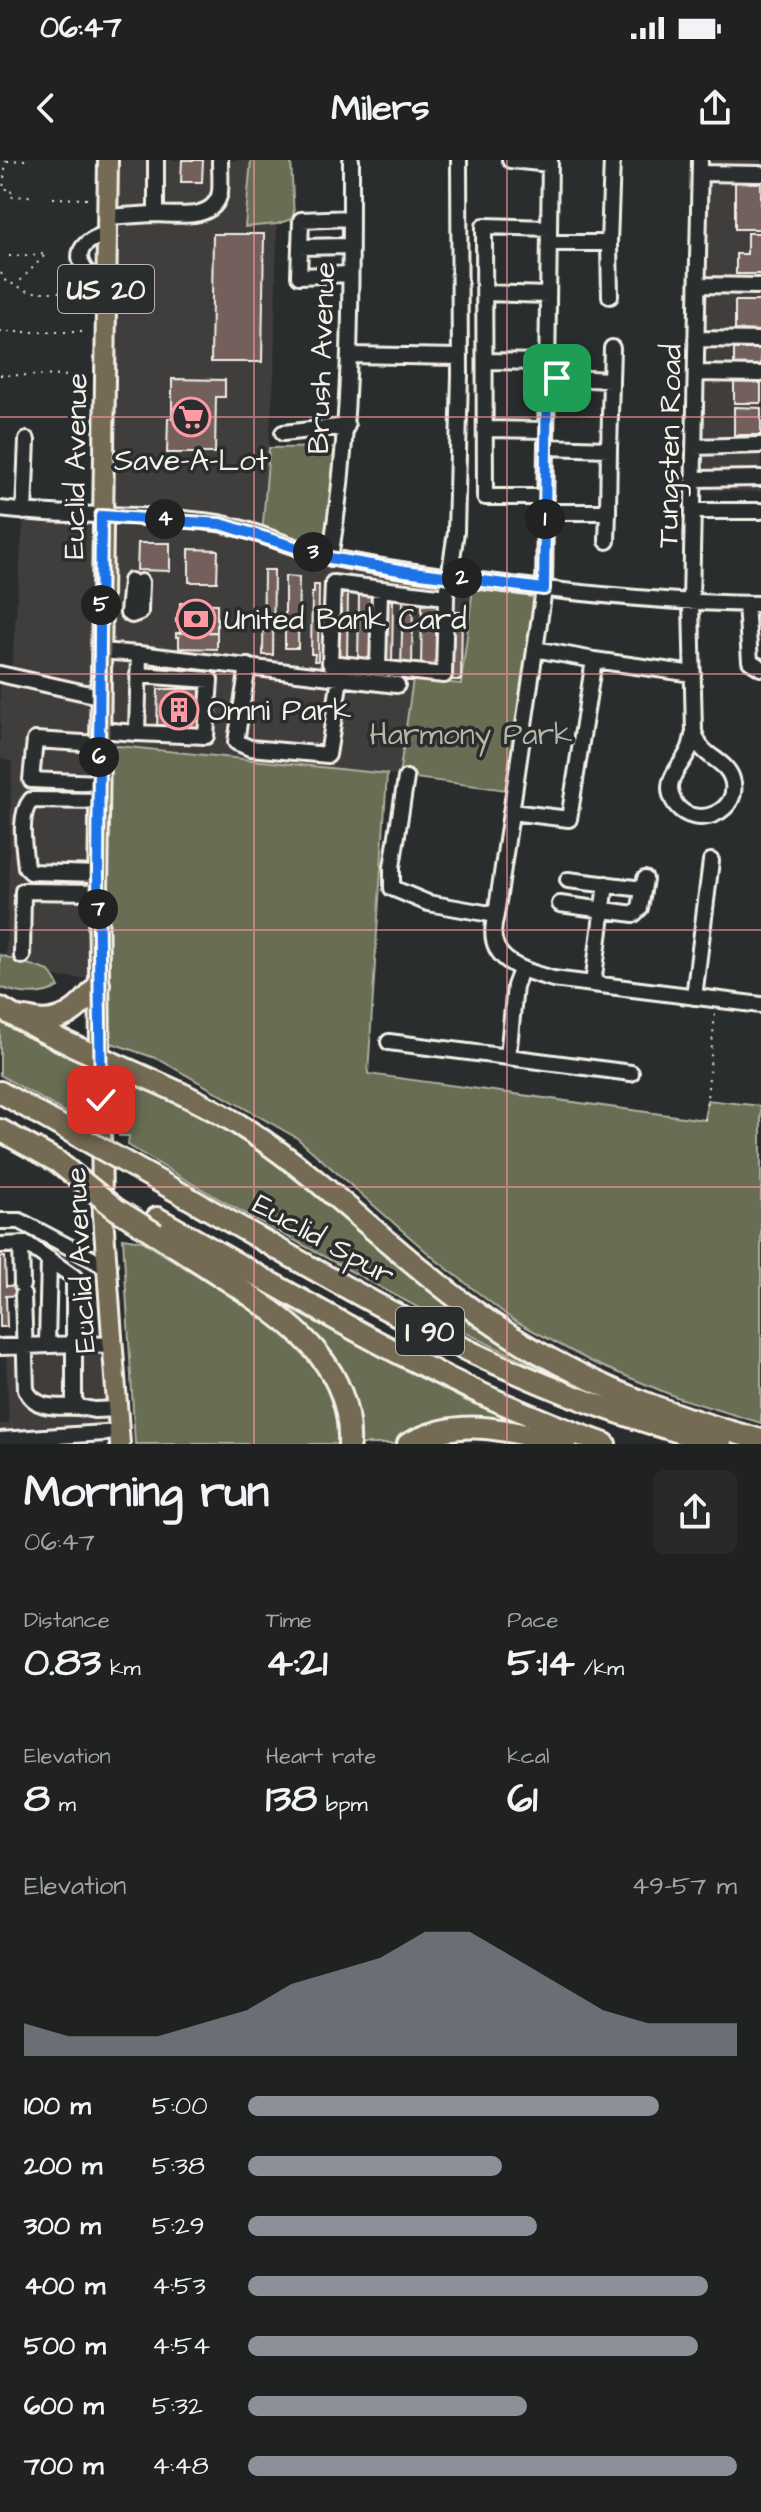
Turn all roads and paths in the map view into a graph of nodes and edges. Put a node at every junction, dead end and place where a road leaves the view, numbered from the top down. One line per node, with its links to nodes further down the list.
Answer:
1 (6, 160): 2 (path); 13 (path)
2 (25, 160)
3 (108, 160): 18 (main road, Euclid Avenue / US 20)
4 (156, 160): 16 (street)
5 (220, 160): 16 (street)
6 (351, 160): 17 (street, Brush Avenue)
7 (459, 160): 41 (street)
8 (510, 160): 10 (street)
9 (612, 160): 21 (street)
10 (550, 162): 19 (street)
11 (700, 166): 12 (street); 28 (street, Tungsten Road)
12 (761, 174)
13 (32, 196)
14 (53, 198): 15 (path)
15 (88, 199)
16 (153, 214): 18 (street)
17 (351, 218): 22 (street, Brush Avenue); 23 (street)
18 (107, 225): 30 (main road, Euclid Avenue / US 20); 30 (street)
19 (549, 228): 20 (street); 32 (street)
20 (549, 243): 21 (street); 33 (street)
21 (609, 243): 34 (street)
22 (350, 246): 23 (street); 26 (street, Brush Avenue)
23 (300, 247): 26 (street)
24 (9, 256): 27 (path)
25 (1, 273): 27 (path)
26 (350, 274): 40 (street, Brush Avenue)
27 (15, 285): 31 (path)
28 (698, 285): 29 (street); 37 (street, Tungsten Road)
29 (761, 286)
30 (106, 288): 66 (main road, Euclid Avenue / US 20)
31 (87, 292)
32 (485, 293): 33 (street); 42 (street)
33 (548, 295): 43 (street)
34 (610, 296)
35 (0, 332): 36 (path)
36 (87, 332)
37 (696, 339): 38 (street); 44 (street, Tungsten Road)
38 (761, 340)
39 (612, 348): 48 (street)
40 (349, 355): 41 (street); 49 (street, Brush Avenue)
41 (460, 357): 69 (street)
42 (485, 361): 43 (street); 50 (street)
43 (547, 370): 48 (street); 51 (street)
44 (696, 373): 45 (street); 56 (street, Tungsten Road)
45 (761, 374)
46 (0, 375): 47 (path)
47 (86, 376)
48 (611, 380): 57 (street)
49 (347, 426): 52 (street); 68 (street, Brush Avenue)
50 (485, 429): 51 (street); 60 (street)
51 (546, 430): 55 (street)
52 (283, 433)
53 (27, 440): 64 (street)
54 (761, 445): 56 (street)
55 (546, 447): 57 (street); 60 (street)
56 (694, 447): 59 (street, Tungsten Road)
57 (609, 449): 65 (street)
58 (761, 478): 59 (street)
59 (694, 479): 62 (street, Tungsten Road)
60 (545, 505): 65 (street); 71 (street)
61 (0, 509): 64 (street)
62 (693, 511): 63 (street); 73 (street, Tungsten Road)
63 (761, 511)
64 (24, 512): 66 (street)
65 (608, 512): 67 (street)
66 (101, 516): 68 (street); 76 (main road, Euclid Avenue / US 20)
67 (607, 541)
68 (330, 558): 69 (street)
69 (451, 577): 71 (street); 72 (street)
70 (380, 589): 72 (street); 80 (street); 80 (street)
71 (544, 589): 73 (street); 75 (street)
72 (446, 597): 80 (street)
73 (691, 603): 74 (street); 83 (street, Tungsten Road)
74 (754, 604): 81 (street)
75 (535, 649): 78 (street); 93 (street)
76 (100, 651): 77 (street); 87 (main road, Euclid Avenue / US 20)
77 (139, 654): 79 (street); 84 (street)
78 (594, 660): 83 (street); 93 (street)
79 (248, 666): 85 (street); 85 (street)
80 (378, 668)
81 (761, 668)
82 (0, 674): 87 (street)
83 (693, 674): 88 (street, Tungsten Road)
84 (138, 675): 89 (street); 89 (street)
85 (340, 678): 86 (street)
86 (397, 685)
87 (99, 696): 90 (main road, Euclid Avenue / US 20)
88 (694, 732): 88 (street, Tungsten Road)
89 (137, 733): 90 (street)
90 (99, 737): 92 (main road, Euclid Avenue / US 20); 92 (street)
91 (406, 778): 100 (street)
92 (99, 792): 96 (main road, Euclid Avenue / US 20); 96 (street)
93 (511, 812): 100 (street)
94 (711, 861): 105 (street)
95 (568, 880): 97 (street)
96 (98, 883): 101 (street); 103 (main road, Euclid Avenue / US 20)
97 (606, 884): 99 (street); 99 (street)
98 (560, 904): 99 (street)
99 (603, 911): 104 (street)
100 (496, 915): 102 (street)
101 (22, 956)
102 (521, 970): 104 (street); 110 (street)
103 (99, 984): 108 (highway); 111 (main road, Euclid Avenue / US 20)
104 (593, 984): 105 (street)
105 (694, 997): 106 (street)
106 (716, 999): 107 (street); 114 (path)
107 (761, 1005)
108 (0, 1008): 111 (highway)
109 (389, 1042): 110 (street)
110 (508, 1057): 112 (street)
111 (101, 1059): 121 (main road, Euclid Avenue / US 20); 132 (highway)
112 (631, 1073)
113 (0, 1092): 137 (highway, Euclid Spur / I 90, bridge)
114 (705, 1120)
115 (0, 1130): 117 (highway, bridge)
116 (0, 1221): 121 (street)
117 (156, 1226): 133 (highway); 136 (highway, I 90)
118 (21, 1244): 119 (street); 120 (street); 123 (street)
119 (0, 1245)
120 (49, 1259): 122 (street); 124 (street)
121 (109, 1268): 125 (main road, Euclid Avenue / US 20)
122 (74, 1344): 124 (street); 125 (street); 127 (street)
123 (26, 1345): 124 (street); 126 (street); 127 (street)
124 (47, 1345)
125 (114, 1345): 128 (main road, Euclid Avenue / US 20)
126 (0, 1347)
127 (79, 1407): 128 (street)
128 (118, 1409): 129 (main road, Euclid Avenue / US 20)
129 (120, 1438): 130 (street)
130 (83, 1439): 131 (street)
131 (0, 1440)
132 (761, 1440)
133 (349, 1444)
134 (408, 1444): 135 (highway)
135 (566, 1444)
136 (605, 1444)
137 (721, 1444)

